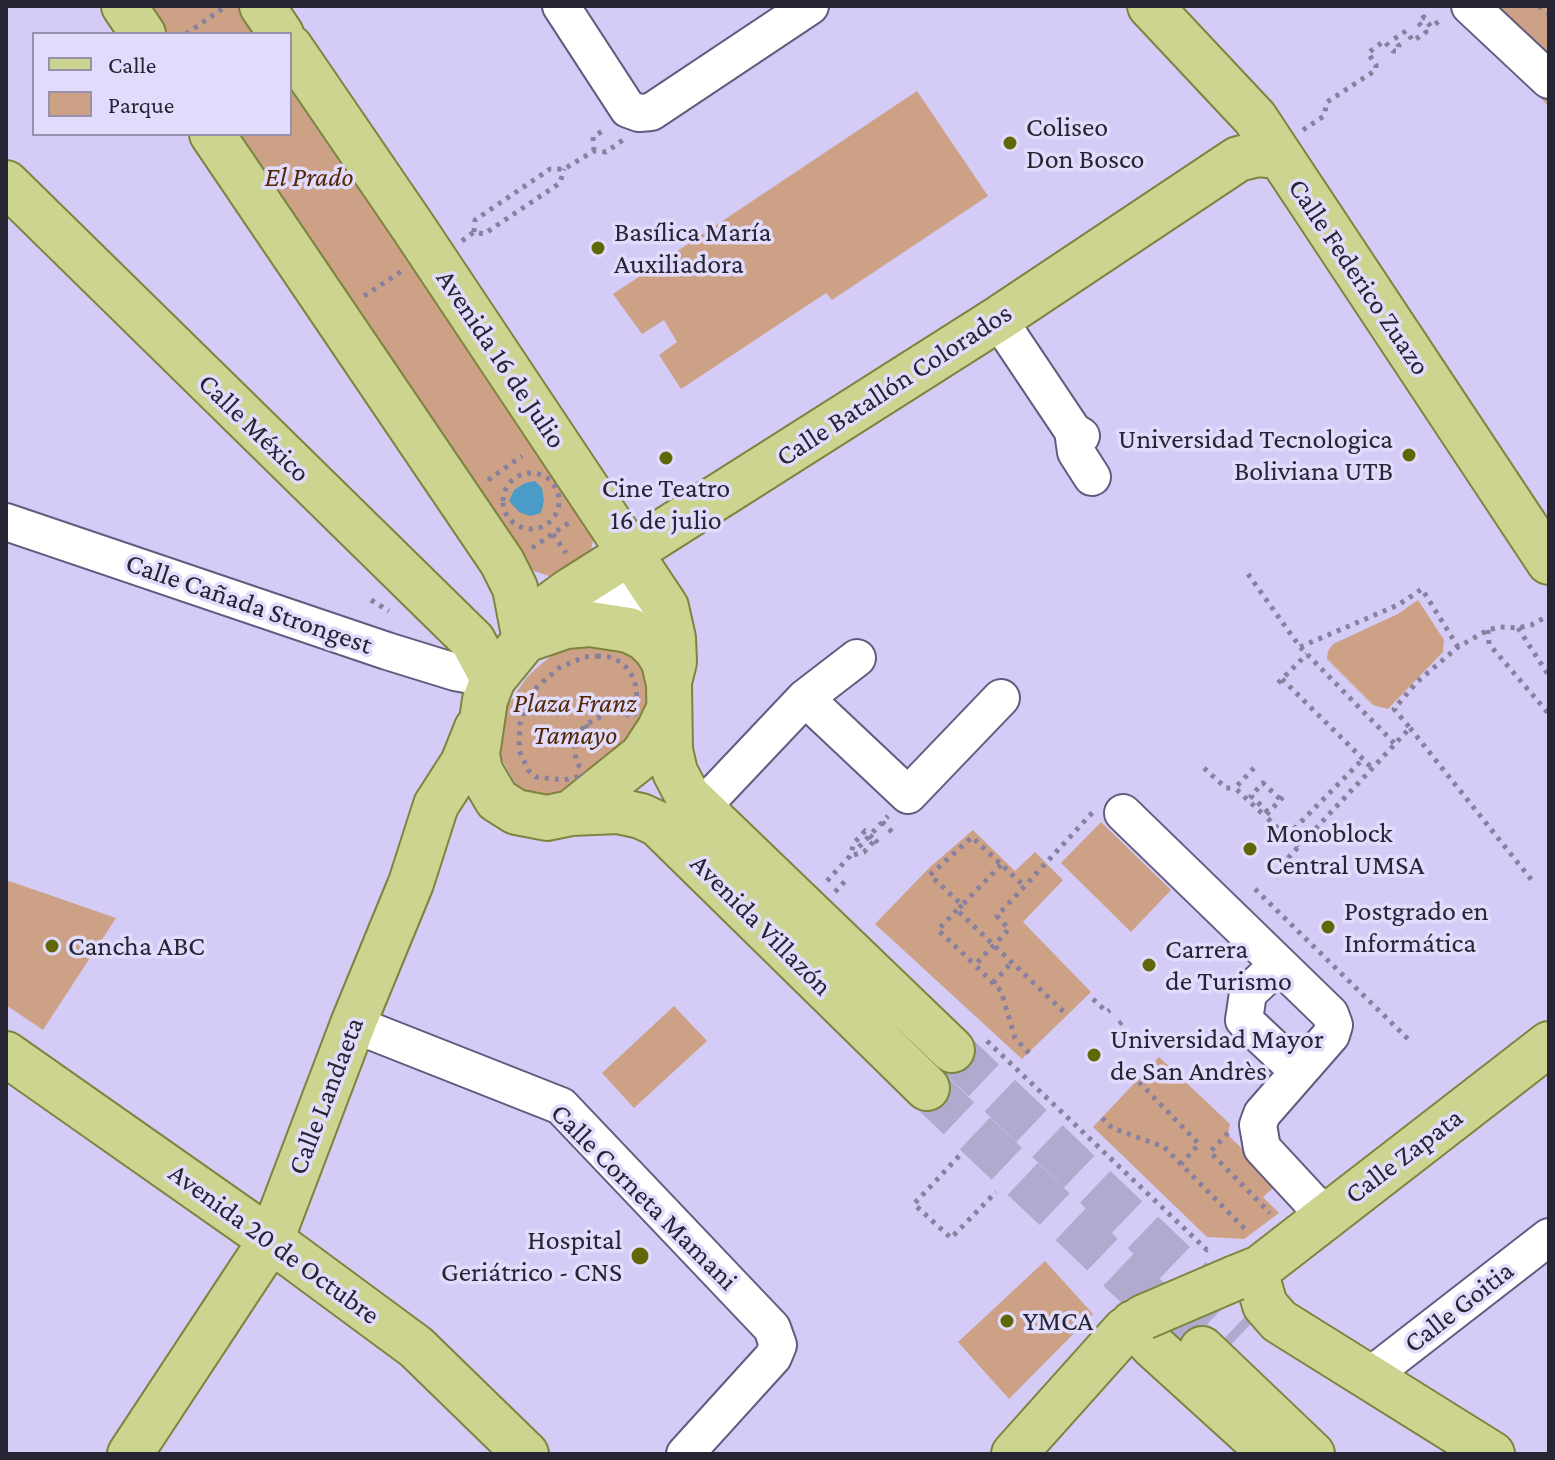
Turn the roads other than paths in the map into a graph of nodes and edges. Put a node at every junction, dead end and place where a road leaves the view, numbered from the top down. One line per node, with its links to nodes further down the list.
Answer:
1 (124, 6): 7 (main road)
2 (262, 6): 8 (main road)
3 (561, 6): 4 (street)
4 (810, 6)
5 (1150, 6): 12 (main road, Calle Federico Zuazo)
6 (1470, 6): 10 (street)
7 (142, 32)
8 (280, 32)
9 (292, 50): 18 (main road, Avenida 16 de Julio)
10 (1549, 80)
11 (213, 136): 19 (main road)
12 (1288, 145): 14 (main road, Calle Batallón Colorados); 17 (main road, Calle Federico Zuazo)
13 (6, 183): 24 (main road, Calle México)
14 (998, 319): 15 (street); 18 (main road, Calle Batallón Colorados)
15 (1092, 477)
16 (6, 522): 24 (street, Calle Cañada Strongest)
17 (1549, 562)
18 (625, 568): 19 (main road, Calle Batallón Colorados); 21 (main road, Avenida 16 de Julio)
19 (525, 640): 21 (main road); 24 (main road)
20 (857, 658): 22 (street)
21 (669, 696): 25 (main road, Avenida Villazón); 26 (main road)
22 (805, 698): 23 (street); 25 (street)
23 (1001, 698)
24 (498, 707): 26 (main road); 29 (main road, Calle Landaeta)
25 (701, 808): 31 (main road, Avenida Villazón)
26 (571, 813): 34 (main road, Avenida Villazón)
27 (1112, 813): 28 (street)
28 (1278, 965): 33 (street); 33 (street)
29 (353, 1024): 37 (main road, Calle Landaeta); 47 (street, Calle Corneta Mamani)
30 (1549, 1044): 35 (main road, Calle Zapata)
31 (952, 1050)
32 (6, 1054): 37 (main road, Avenida 20 de Octubre)
33 (1298, 1071): 35 (street)
34 (927, 1088)
35 (1325, 1216): 38 (main road, Calle Zapata)
36 (1549, 1237): 42 (street, Calle Goitia)
37 (271, 1240): 43 (main road, Avenida 20 de Octubre); 44 (main road, Calle Landaeta)
38 (1248, 1273): 39 (main road, Calle Zapata, bridge); 42 (main road)
39 (1138, 1320): 48 (main road); 49 (main road)
40 (1245, 1330): 51 (main road)
41 (1202, 1349): 50 (main road)
42 (1370, 1376): 52 (main road)
43 (472, 1404): 45 (street); 46 (main road, Avenida 20 de Octubre)
44 (130, 1454)
45 (493, 1454)
46 (526, 1454)
47 (685, 1454)
48 (1014, 1454)
49 (1272, 1454)
50 (1312, 1454)
51 (1445, 1454)
52 (1492, 1454)

